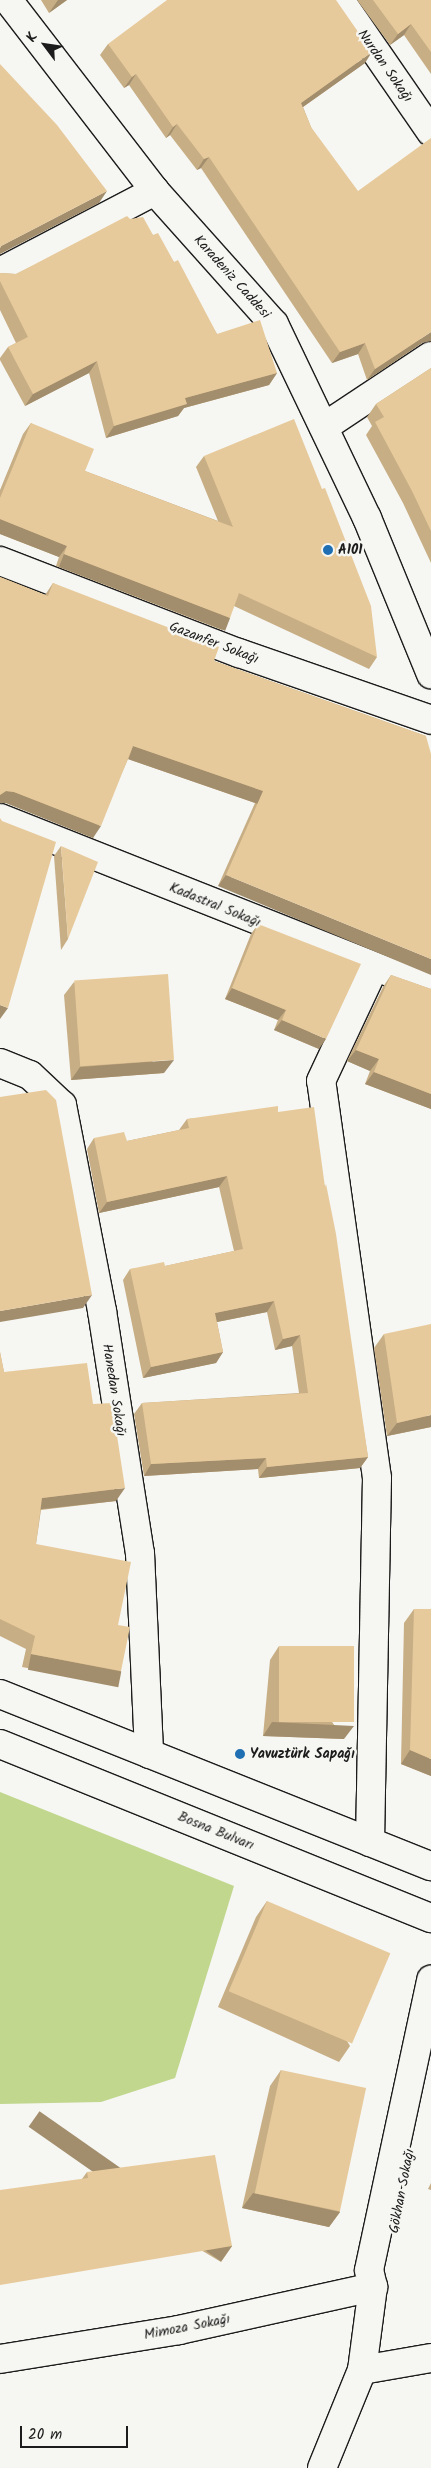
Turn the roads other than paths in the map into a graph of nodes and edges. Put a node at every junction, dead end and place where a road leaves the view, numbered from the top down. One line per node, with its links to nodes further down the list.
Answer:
1 (8, 0): 4 (street, Karadeniz Caddesi)
2 (340, 0): 3 (street, Nurdan Sokağı)
3 (431, 132)
4 (156, 191): 5 (street); 7 (street, Karadeniz Caddesi)
5 (0, 272)
6 (431, 356): 7 (street)
7 (324, 427): 9 (street, Karadeniz Caddesi)
8 (0, 562): 10 (street, Gazanfer Sokağı)
9 (431, 674)
10 (431, 720)
11 (0, 818): 12 (street, Kadastral Sokağı)
12 (374, 968): 13 (street, Kadastral Sokağı); 18 (street)
13 (431, 989)
14 (0, 1063): 17 (street, Hanedan Sokağı)
15 (0, 1694): 17 (street)
16 (0, 1744): 20 (street, Bosna Bulvarı)
17 (150, 1754): 18 (street)
18 (370, 1842): 19 (street)
19 (431, 1866)
20 (431, 1918)
21 (431, 1980): 23 (street, Gökhan Sokağı)
22 (431, 2050): 23 (street)
23 (410, 2090): 24 (street, Gökhan Sokağı)
24 (373, 2287): 26 (street, Mimoza Sokağı); 27 (street, Gökhan Sokağı)
25 (431, 2358): 27 (street)
26 (0, 2359)
27 (362, 2370): 28 (street, Gökhan Sokağı)
28 (322, 2468)

